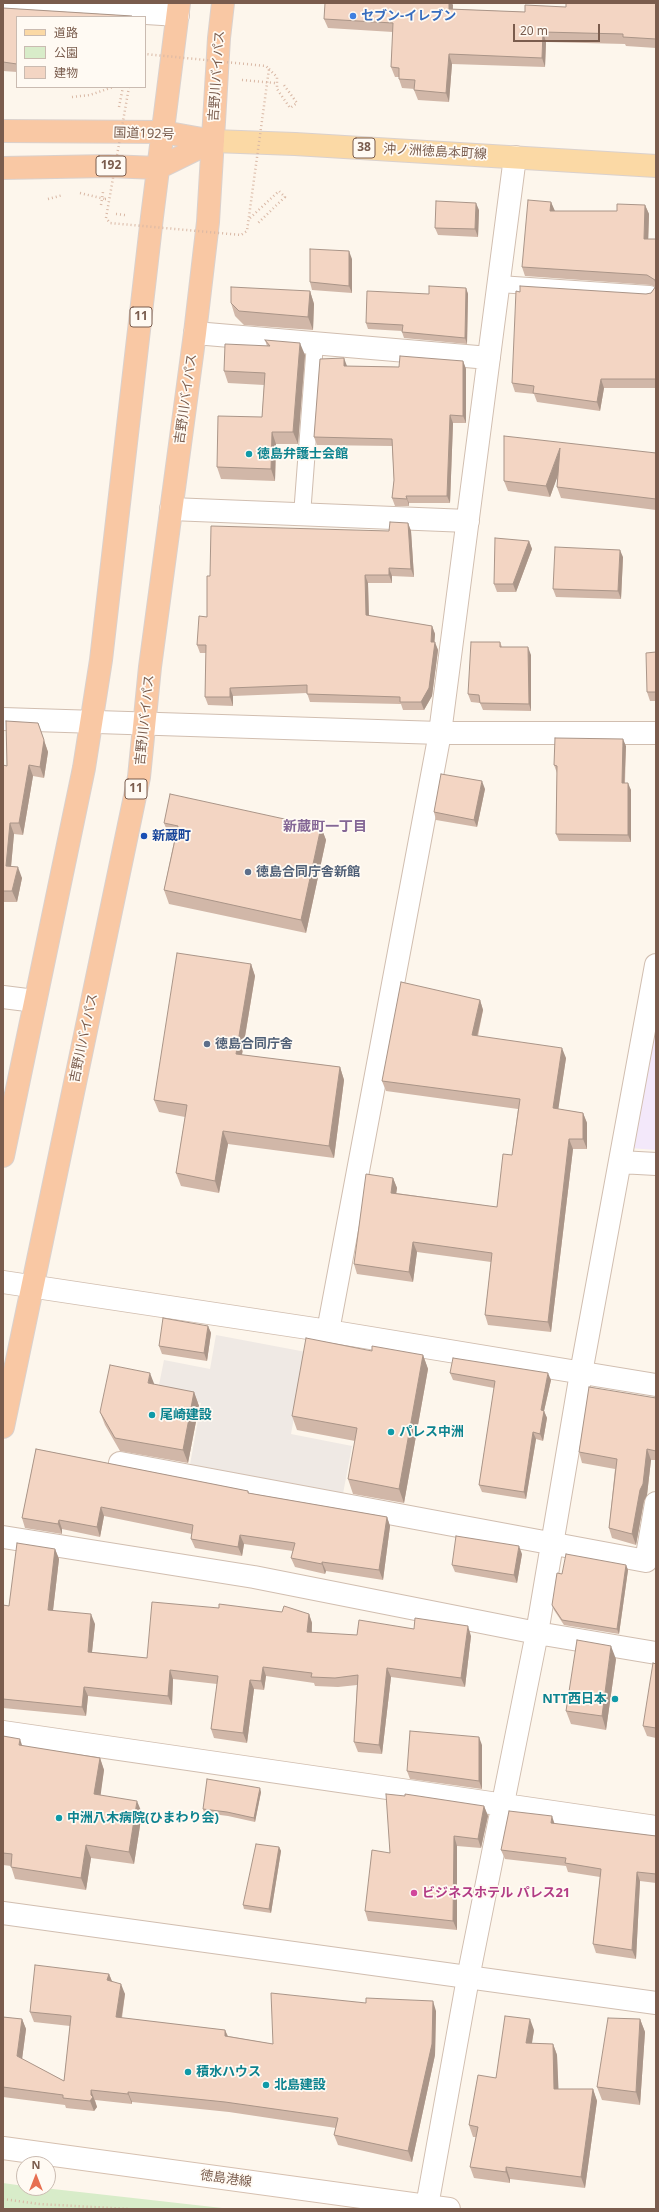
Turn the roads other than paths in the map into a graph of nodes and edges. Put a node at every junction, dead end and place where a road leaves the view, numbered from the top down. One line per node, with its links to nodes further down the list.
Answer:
1 (223, 3): 6 (highway, 吉野川バイパス / 11)
2 (3, 4): 3 (street)
3 (179, 9): 5 (highway, 11)
4 (3, 131): 5 (highway, 国道192号)
5 (163, 132): 6 (highway, 国道192号); 10 (highway, 11)
6 (213, 141): 7 (main road, 沖ノ洲徳島本町線 / 38); 10 (highway, 国道192号 / 192); 13 (highway, 吉野川バイパス / 11)
7 (515, 157): 8 (main road, 沖ノ洲徳島本町線 / 38); 11 (street)
8 (656, 166)
9 (3, 168): 10 (highway, 国道192号 / 192)
10 (158, 168): 20 (highway, 11)
11 (499, 284): 12 (lane); 15 (street)
12 (650, 294)
13 (195, 333): 14 (street); 16 (highway, 吉野川バイパス / 11)
14 (315, 343): 15 (street); 17 (lane)
15 (489, 358): 18 (street)
16 (171, 509): 17 (street); 21 (highway, 吉野川バイパス / 11)
17 (302, 514): 18 (street)
18 (468, 521): 23 (street)
19 (3, 719): 20 (street)
20 (91, 723): 21 (street); 26 (highway, 11)
21 (144, 725): 23 (street); 31 (highway, 吉野川バイパス / 11)
22 (656, 732): 23 (street)
23 (440, 733): 32 (street)
24 (656, 966): 28 (street)
25 (3, 997): 26 (street)
26 (34, 1001): 27 (highway, 11)
27 (3, 1156)
28 (620, 1162): 29 (street); 33 (street)
29 (656, 1164)
30 (3, 1282): 31 (street)
31 (32, 1287): 32 (street); 35 (highway, 吉野川バイパス / 11)
32 (328, 1331): 33 (street)
33 (581, 1373): 34 (street); 39 (street)
34 (656, 1385)
35 (3, 1427)
36 (120, 1463): 39 (street)
37 (656, 1503): 39 (street)
38 (3, 1537): 40 (street)
39 (552, 1543): 40 (street)
40 (537, 1633): 41 (street); 43 (street)
41 (656, 1653)
42 (3, 1732): 43 (street)
43 (502, 1804): 44 (street); 46 (street)
44 (656, 1827)
45 (3, 1913): 46 (street)
46 (468, 1978): 47 (street); 49 (street)
47 (656, 2004)
48 (3, 2148): 49 (street, 徳島港線)
49 (427, 2206): 50 (street, 徳島港線)
50 (449, 2209)

